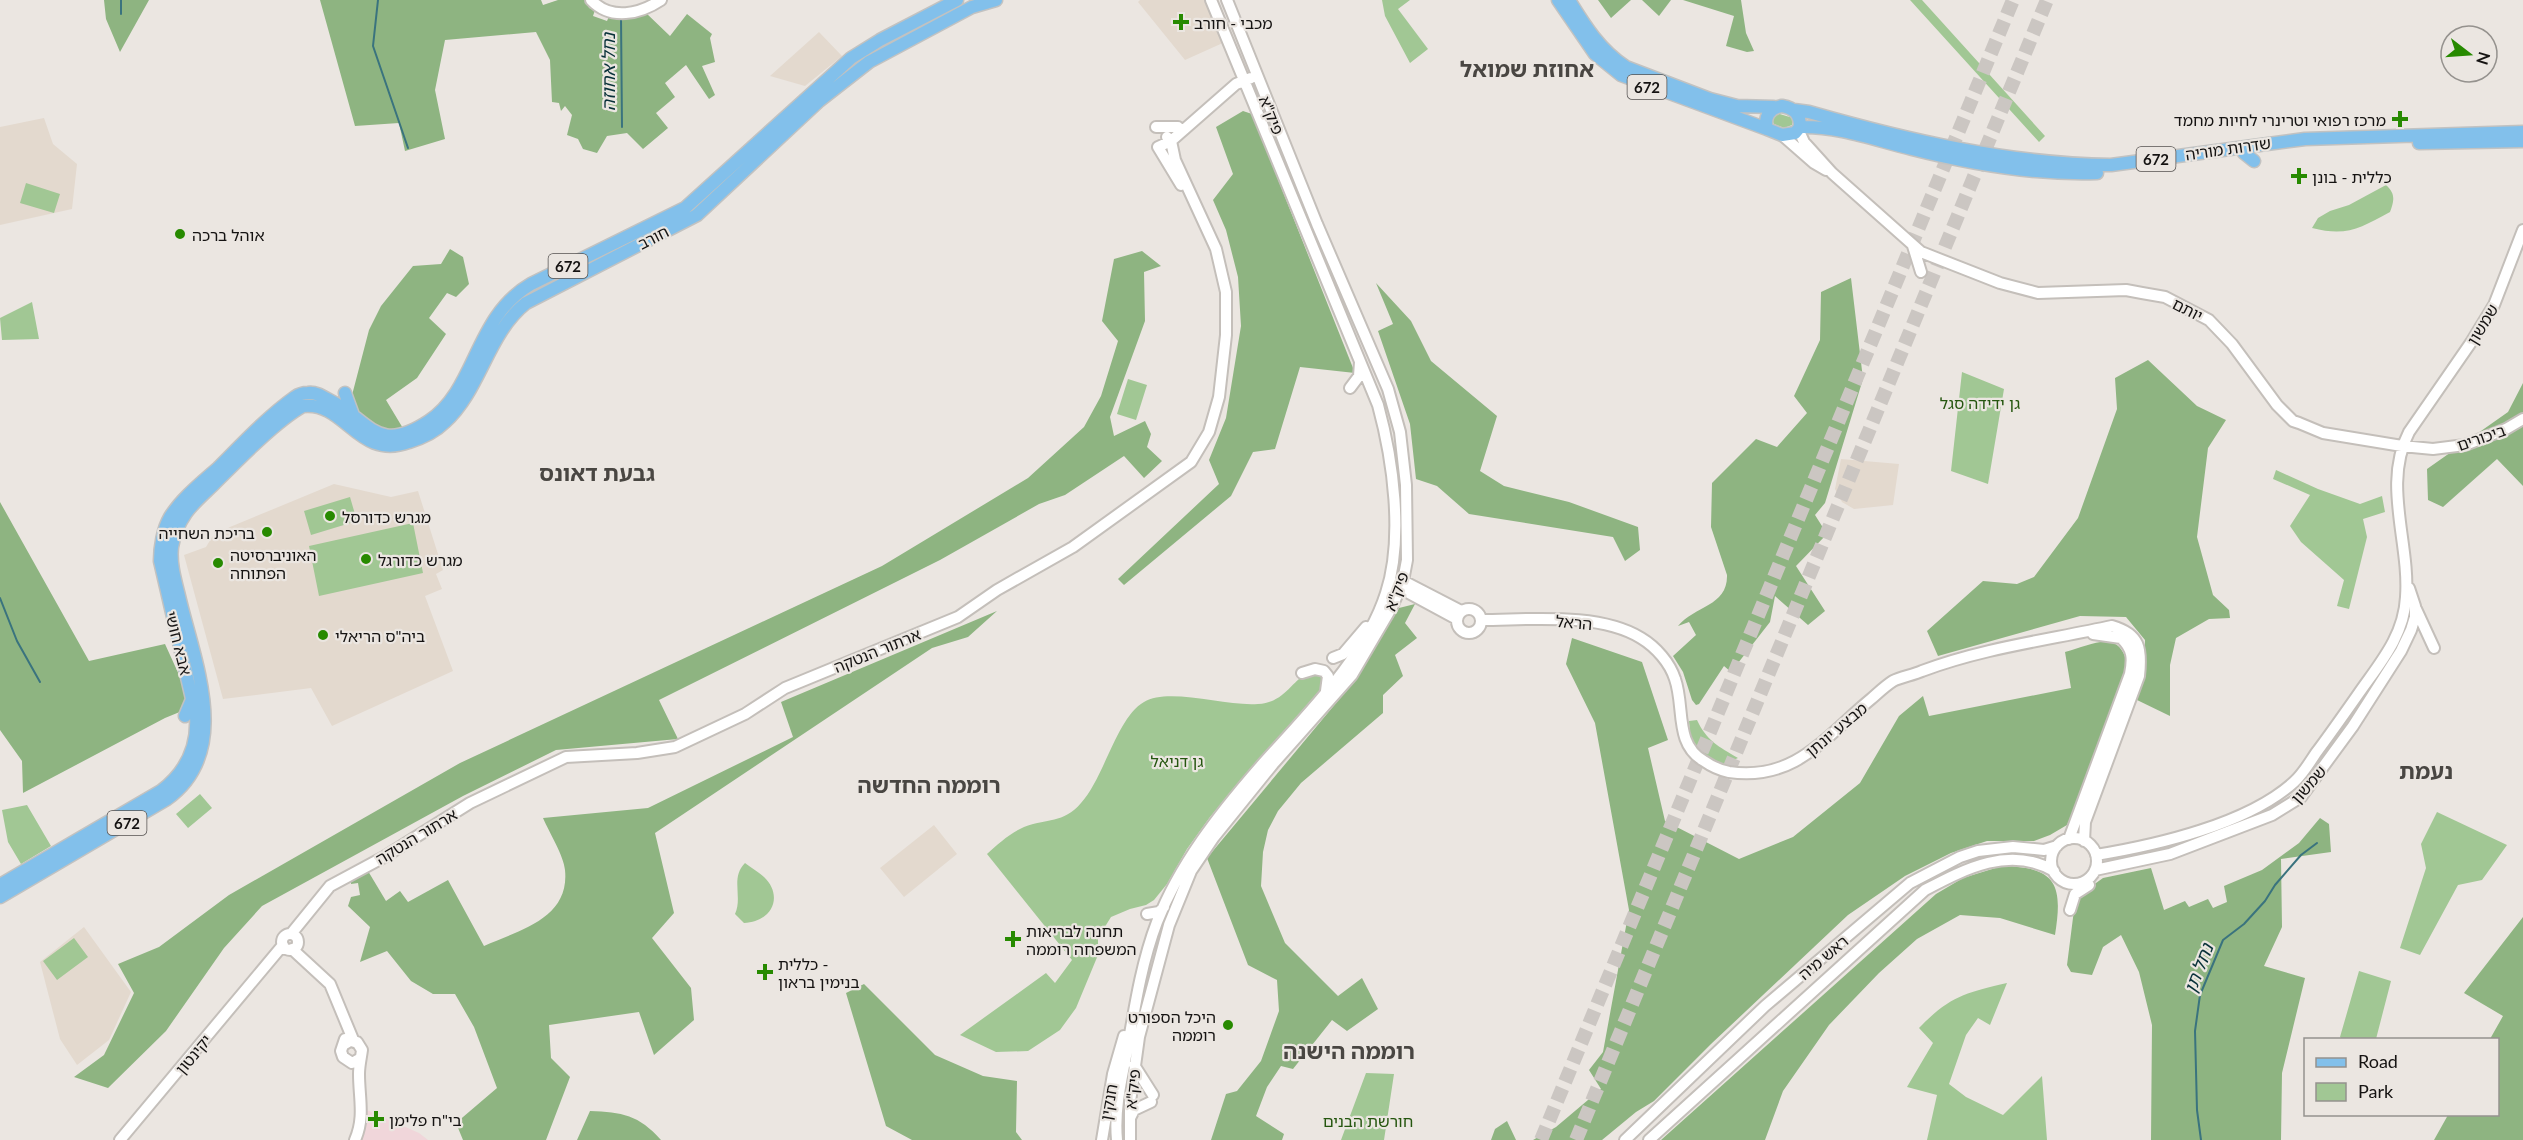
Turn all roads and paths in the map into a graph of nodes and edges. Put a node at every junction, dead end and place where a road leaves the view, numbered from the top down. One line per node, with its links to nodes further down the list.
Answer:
1 (591, 0): 2 (street)
2 (661, 0)
3 (957, 0): 41 (main road, חורב / 672)
4 (983, 0): 10 (main road)
5 (996, 0): 10 (main road, חורב / 672)
6 (1211, 0): 12 (street, פיק"א)
7 (1227, 0): 11 (street, פיק"א)
8 (1558, 0): 21 (main road, 672)
9 (1569, 0): 16 (main road, 672)
10 (972, 7): 35 (main road, חורב / 672)
11 (1257, 77): 12 (street); 48 (street, פיק"א)
12 (1246, 83): 13 (street); 14 (street); 15 (street, פיק"א)
13 (1232, 94): 14 (street); 15 (street)
14 (1219, 99): 18 (street)
15 (1253, 100): 36 (street, פיק"א)
16 (1774, 107): 17 (main road, 672); 21 (main road)
17 (1794, 110): 22 (main road); 23 (main road, שדרות מוריה / 672)
18 (1198, 116): 20 (street); 25 (street)
19 (1156, 127): 20 (street)
20 (1178, 127): 25 (street)
21 (1767, 129): 24 (main road, 672)
22 (1800, 129): 24 (main road, 672); 26 (main road, שדרות מוריה / 672); 27 (street, יותם)
23 (2523, 132)
24 (1782, 135): 27 (street, יותם)
25 (1169, 139): 28 (street, ארתור הנטקה); 28 (street, ארתור הנטקה)
26 (2523, 141)
27 (1832, 173): 29 (street, יותם)
28 (1192, 200): 79 (street, ארתור הנטקה)
29 (1898, 230): 31 (street, יותם); 32 (street, יותם)
30 (2523, 230): 42 (street, שמשון)
31 (1913, 246): 32 (street, יותם); 33 (street)
32 (1931, 255): 43 (street, יותם)
33 (1921, 272)
34 (531, 311): 35 (main road)
35 (504, 325): 39 (main road, חורב / 672)
36 (1360, 362): 37 (street); 49 (street, פיק"א)
37 (1350, 388)
38 (345, 393): 41 (main road)
39 (334, 408): 41 (main road, חורב / 672); 65 (main road, אבא חושי / 672); 75 (main road, אבא חושי / 672)
40 (2523, 419): 45 (street, ביכורים)
41 (357, 421)
42 (2409, 432): 43 (street); 44 (street, שמשון); 45 (street)
43 (2385, 444): 44 (street, יותם); 46 (street)
44 (2402, 446): 45 (street, ביכורים); 46 (street, שמשון)
45 (2415, 448): 47 (street)
46 (2399, 459): 47 (street, שמשון)
47 (2397, 476): 50 (street, שמשון)
48 (1407, 560): 51 (street, פיק"א); 52 (street)
49 (1390, 583): 51 (street); 56 (street, פיק"א)
50 (2407, 583): 53 (street, שמשון); 71 (street, שמשון)
51 (1402, 585): 52 (street); 54 (street, פיק"א)
52 (1418, 593): 54 (street); 55 (street)
53 (2415, 606): 60 (street); 61 (street, שמשון)
54 (1392, 607): 83 (street, פיק"א)
55 (1459, 615): 57 (street); 57 (street)
56 (1376, 616): 63 (street); 66 (street, פיק"א)
57 (1481, 620): 62 (street, הראל)
58 (2080, 633): 62 (street, מבצע יונתן); 68 (street, מבצע יונתן); 69 (street, מבצע יונתן)
59 (2421, 637): 61 (street)
60 (2434, 648)
61 (2401, 651): 72 (street, שמשון)
62 (1660, 654)
63 (1333, 658)
64 (1302, 673): 66 (street)
65 (193, 696): 67 (main road); 74 (main road, אבא חושי / 672)
66 (1323, 696): 76 (street, פיק"א)
67 (184, 716)
68 (2069, 839): 69 (street); 70 (street)
69 (2084, 841): 71 (street)
70 (2057, 846): 73 (street); 90 (street, ראש מיה)
71 (2096, 855): 72 (street)
72 (2097, 870): 73 (street); 77 (street)
73 (2054, 871): 91 (street, ראש מיה)
74 (0, 885)
75 (0, 897)
76 (1164, 907): 78 (street, פיק"א); 78 (street)
77 (2070, 910)
78 (1153, 934): 80 (street, פיק"א)
79 (291, 943): 81 (street); 85 (street, יקינטון)
80 (1137, 996): 87 (street, חנקין); 88 (street, פיק"א)
81 (349, 1043): 82 (street); 82 (street)
82 (355, 1061): 86 (street)
83 (1134, 1065): 84 (street, פיק"א); 84 (street)
84 (1128, 1124): 89 (street, פיק"א)
85 (120, 1140)
86 (355, 1140)
87 (1102, 1140)
88 (1117, 1140)
89 (1130, 1140)
90 (1625, 1140)
91 (1649, 1140)

